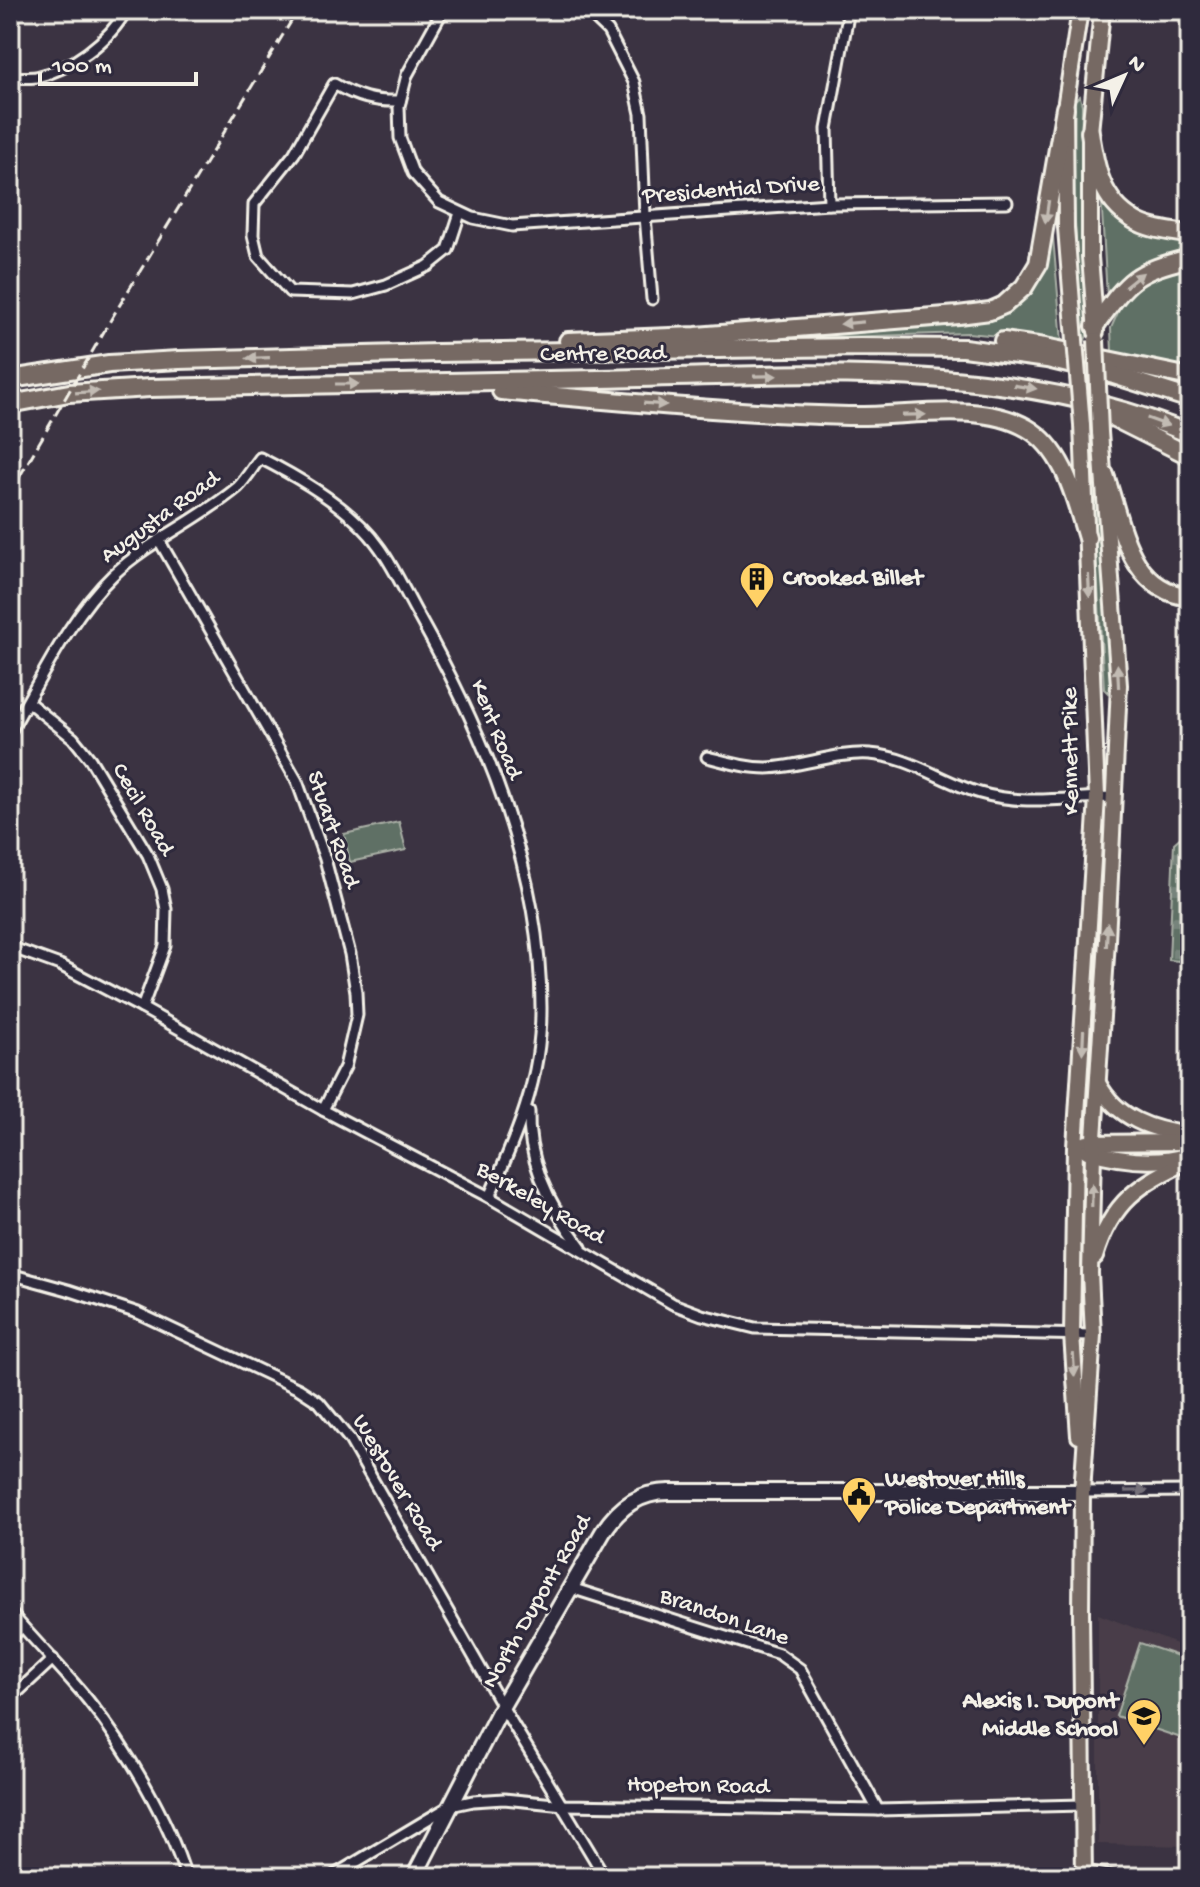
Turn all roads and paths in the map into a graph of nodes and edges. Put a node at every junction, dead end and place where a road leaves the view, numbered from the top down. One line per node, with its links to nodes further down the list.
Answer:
1 (126, 10): 7 (street)
2 (443, 10): 8 (street, Presidential Drive)
3 (586, 10): 14 (street)
4 (849, 10): 12 (street)
5 (1080, 10): 9 (main road, Kennett Pike)
6 (1102, 10): 10 (main road, Kennett Pike)
7 (10, 78)
8 (400, 101): 13 (street, Presidential Drive); 13 (street)
9 (1065, 108): 20 (highway, one-way to 20); 31 (main road, Kennett Pike, bridge)
10 (1090, 132): 15 (highway); 18 (main road, Kennett Pike)
11 (1007, 202): 12 (street, Presidential Drive)
12 (829, 204): 14 (street, Presidential Drive)
13 (460, 213): 14 (street, Presidential Drive)
14 (645, 216): 17 (street)
15 (1190, 235)
16 (1190, 258): 18 (highway, one-way to 16)
17 (652, 299)
18 (1096, 333): 30 (main road, Kennett Pike, bridge)
19 (860, 347): 20 (highway, Centre Road); 21 (highway); 25 (highway, Centre Road)
20 (364, 355): 22 (highway, Centre Road, one-way to 22)
21 (1190, 377)
22 (10, 379)
23 (419, 383): 24 (highway, Centre Road, one-way to 24); 26 (highway, Centre Road, one-way to 23); 31 (highway, one-way to 31)
24 (1071, 397): 27 (highway, Centre Road, one-way to 27); 28 (highway)
25 (1190, 399)
26 (10, 404)
27 (1190, 434)
28 (1190, 456)
29 (260, 458): 32 (street, Augusta Road); 42 (street, Kent Road)
30 (1105, 475): 33 (highway); 38 (main road, Kennett Pike, one-way to 30)
31 (1087, 538): 37 (main road, Kennett Pike, one-way to 37)
32 (159, 540): 34 (street, Augusta Road); 43 (street, Stuart Road)
33 (1190, 597)
34 (28, 702): 35 (street, Augusta Road); 40 (street, Cecil Road)
35 (10, 732)
36 (707, 757): 37 (street)
37 (1097, 797): 38 (street); 46 (main road, Kennett Pike, one-way to 46)
38 (1115, 797): 41 (main road, Kennett Pike, one-way to 38)
39 (10, 947): 40 (street, Berkeley Road)
40 (142, 1008): 43 (street, Berkeley Road)
41 (1098, 1083): 44 (main road); 47 (main road, Kennett Pike)
42 (530, 1092): 49 (street, Kent Road); 50 (street, Kent Road)
43 (323, 1110): 49 (street, Berkeley Road)
44 (1190, 1135)
45 (1190, 1142): 47 (main road)
46 (1075, 1147): 47 (main road); 53 (main road, Kennett Pike)
47 (1093, 1148): 48 (main road); 51 (main road, Kennett Pike, one-way to 47)
48 (1190, 1157): 51 (main road)
49 (489, 1197): 50 (street, Berkeley Road)
50 (584, 1252): 53 (street, Berkeley Road)
51 (1090, 1273): 54 (main road, Kennett Pike)
52 (10, 1274): 63 (street, Westover Road)
53 (1072, 1335): 54 (street, Berkeley Road); 56 (main road, Kennett Pike, one-way to 56)
54 (1093, 1335): 56 (main road, Kennett Pike)
55 (1190, 1491): 56 (street, one-way to 55)
56 (1082, 1492): 57 (main road, North Dupont Road); 65 (main road, Kennett Pike)
57 (571, 1588): 63 (main road, North Dupont Road); 67 (street, Brandon Lane)
58 (10, 1612): 59 (street)
59 (22, 1627): 60 (street); 61 (street)
60 (10, 1638)
61 (53, 1659): 62 (street); 69 (street)
62 (10, 1699)
63 (502, 1706): 64 (street, Westover Road); 66 (main road, North Dupont Road)
64 (564, 1805): 66 (street, Hopeton Road); 67 (street, Hopeton Road); 72 (street, Westover Road)
65 (1084, 1805): 67 (street, Hopeton Road); 68 (main road, Kennett Pike)
66 (450, 1806): 70 (street, Hopeton Road); 71 (main road, North Dupont Road)
67 (878, 1810)
68 (1084, 1874): 73 (street)
69 (186, 1877)
70 (331, 1877)
71 (414, 1877)
72 (605, 1877)
73 (1118, 1877)

